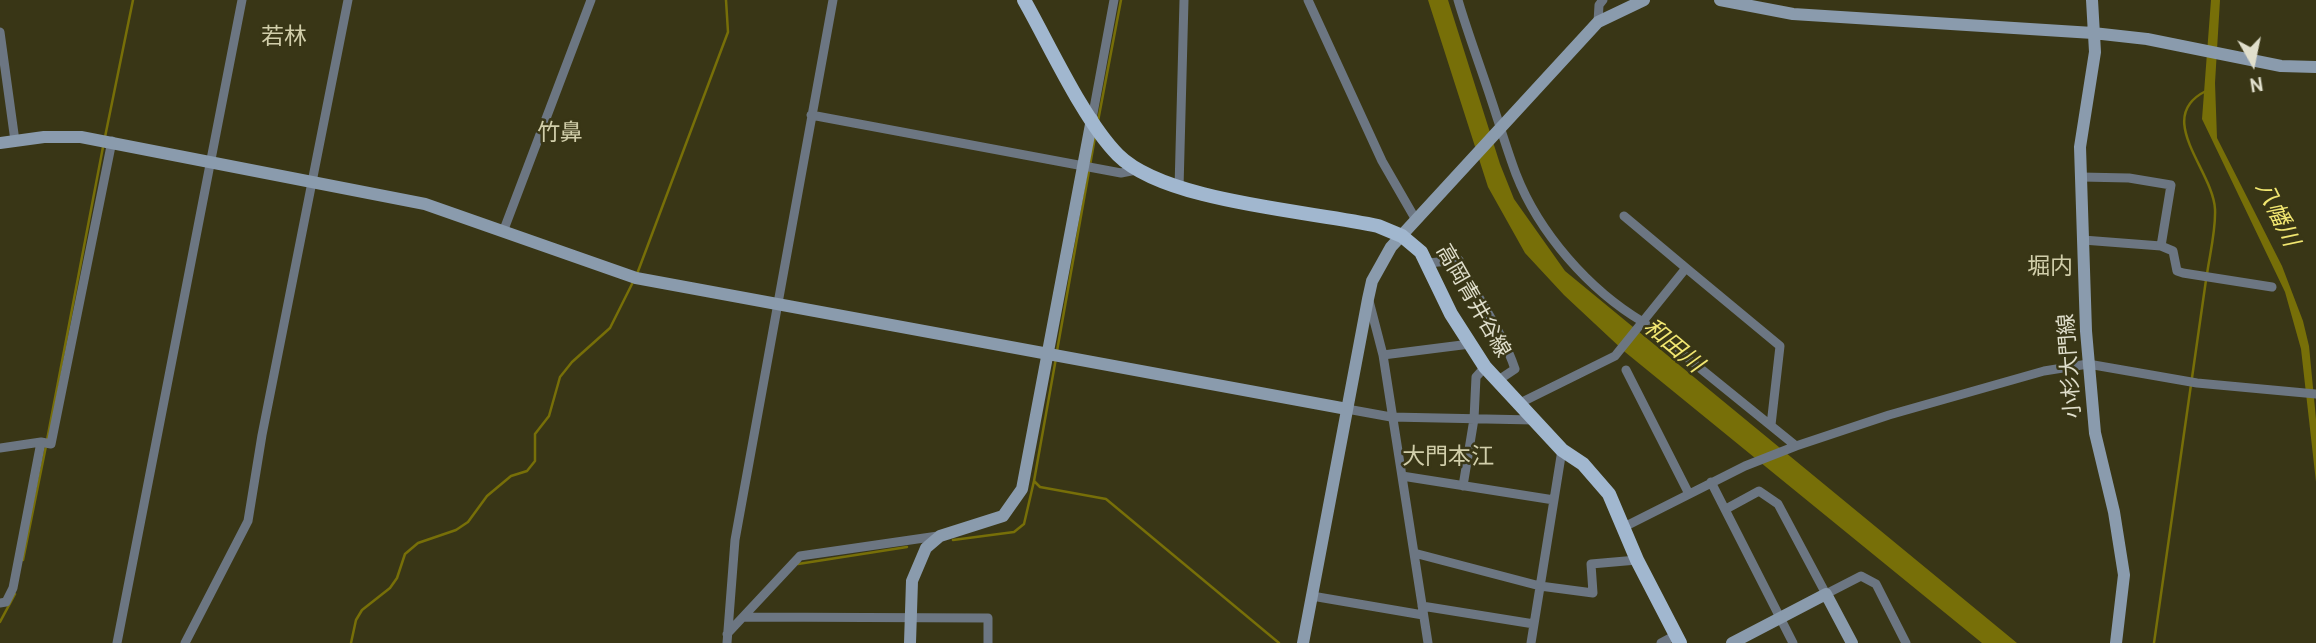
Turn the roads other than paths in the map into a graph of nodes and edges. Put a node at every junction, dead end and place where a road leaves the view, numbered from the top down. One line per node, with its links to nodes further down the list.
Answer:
1 (242, 0): 24 (street)
2 (348, 0): 28 (street)
3 (591, 0): 32 (street)
4 (833, 0): 18 (street)
5 (1024, 0): 19 (main road, 高岡青井谷線)
6 (1114, 0): 19 (street)
7 (1184, 0): 29 (street)
8 (1308, 0): 31 (street)
9 (1458, 0): 20 (street)
10 (1603, 0): 14 (street)
11 (1641, 0): 14 (street)
12 (1720, 0): 16 (street)
13 (2092, 0): 16 (street, 小杉大門線)
14 (1598, 22): 20 (street)
15 (0, 32): 21 (street)
16 (2093, 33): 17 (street); 27 (street, 小杉大門線)
17 (2316, 67)
18 (811, 115): 25 (street); 40 (street)
19 (1093, 119): 25 (street); 26 (main road, 高岡青井谷線)
20 (1501, 128): 31 (street); 41 (street)
21 (15, 141): 22 (street); 23 (street)
22 (112, 141): 24 (street); 56 (street)
23 (0, 143)
24 (210, 161): 28 (street); 82 (street)
25 (1083, 165): 26 (street); 43 (street)
26 (1136, 170): 29 (main road, 高岡青井谷線)
27 (2081, 177): 34 (street, 小杉大門線); 35 (street)
28 (314, 181): 32 (street); 83 (street)
29 (1179, 188): 33 (main road, 高岡青井谷線)
30 (1624, 216): 37 (street)
31 (1416, 220): 33 (street)
32 (503, 232): 40 (street)
33 (1402, 236): 36 (main road, 高岡青井谷線); 39 (street)
34 (2083, 240): 35 (street); 45 (street, 小杉大門線)
35 (2161, 246): 38 (street)
36 (1428, 263): 42 (main road, 高岡青井谷線); 48 (street)
37 (1686, 268): 41 (street); 55 (street)
38 (2272, 287)
39 (1368, 299): 44 (street); 51 (street)
40 (779, 305): 43 (street); 79 (street)
41 (1643, 322): 50 (street); 55 (street)
42 (1470, 344): 44 (street); 46 (main road, 高岡青井谷線)
43 (1048, 353): 51 (street); 67 (street)
44 (1383, 355): 52 (street)
45 (2088, 364): 49 (street); 57 (street); 93 (street, 小杉大門線)
46 (1485, 367): 48 (main road, 高岡青井谷線); 53 (street)
47 (1626, 370): 63 (street)
48 (1497, 381): 50 (main road, 高岡青井谷線)
49 (2316, 394)
50 (1518, 404): 54 (main road, 高岡青井谷線)
51 (1347, 409): 52 (street); 72 (street)
52 (1391, 416): 53 (street); 60 (street)
53 (1474, 419): 54 (street); 62 (street)
54 (1534, 420): 59 (main road, 高岡青井谷線)
55 (1771, 425): 57 (street)
56 (41, 442): 58 (street); 73 (street)
57 (1796, 446): 61 (street)
58 (0, 448)
59 (1562, 450): 64 (street); 66 (main road, 高岡青井谷線)
60 (1402, 476): 62 (street); 68 (street)
61 (1712, 482): 63 (street); 65 (street)
62 (1463, 486): 64 (street)
63 (1689, 494): 66 (street)
64 (1554, 500): 70 (street)
65 (1726, 509): 71 (street); 77 (street)
66 (1624, 527): 69 (main road, 高岡青井谷線)
67 (940, 536): 75 (street); 76 (street)
68 (1415, 553): 70 (street); 74 (street)
69 (1637, 560): 70 (street); 80 (main road, 高岡青井谷線)
70 (1540, 586): 78 (street)
71 (1826, 594): 77 (street); 91 (street); 92 (street)
72 (1312, 596): 74 (street); 86 (street)
73 (0, 603)
74 (1423, 611): 78 (street); 87 (street)
75 (743, 617): 76 (street); 79 (street)
76 (910, 618): 84 (street); 85 (street)
77 (1781, 619): 81 (street); 90 (street)
78 (1534, 624): 88 (street)
79 (727, 638)
80 (1678, 639): 89 (street)
81 (1738, 642)
82 (117, 643)
83 (185, 643)
84 (910, 643)
85 (988, 643)
86 (1303, 643)
87 (1428, 643)
88 (1531, 643)
89 (1661, 643)
90 (1793, 643)
91 (1852, 643)
92 (1906, 643)
93 (2116, 643)

